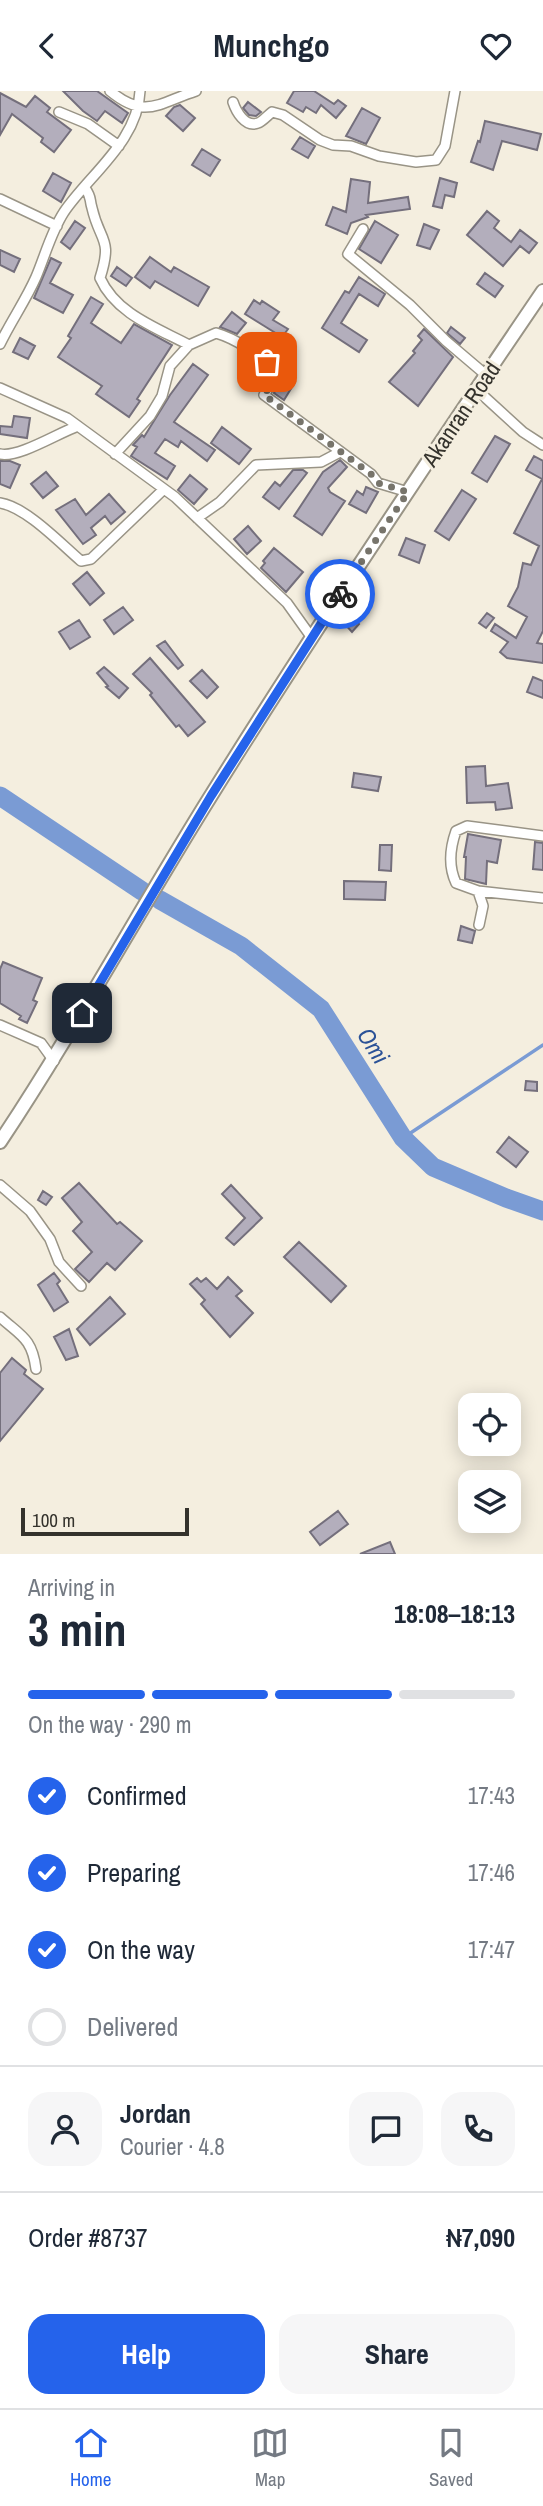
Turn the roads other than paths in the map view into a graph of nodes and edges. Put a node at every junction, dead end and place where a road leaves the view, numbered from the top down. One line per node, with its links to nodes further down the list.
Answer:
1 (110, 91): 6 (street)
2 (140, 91): 6 (street)
3 (197, 91): 6 (street)
4 (455, 91): 5 (street)
5 (233, 102)
6 (139, 108): 8 (street)
7 (59, 112): 8 (street)
8 (119, 146): 9 (street)
9 (85, 188): 11 (street); 15 (street)
10 (0, 199): 11 (street)
11 (57, 226): 14 (street)
12 (363, 229): 16 (street)
13 (543, 291): 16 (main road, Akanran Road)
14 (0, 344)
15 (189, 345): 21 (street); 23 (street)
16 (486, 375): 18 (main road, Akanran Road)
17 (0, 388): 19 (street)
18 (477, 390): 20 (street); 25 (main road, Akanran Road)
19 (78, 426): 22 (street); 23 (street)
20 (543, 445)
21 (340, 452): 25 (street); 27 (street)
22 (0, 454)
23 (115, 454): 24 (street)
24 (164, 489): 26 (street); 27 (street)
25 (408, 492): 28 (main road, Akanran Road)
26 (0, 503)
27 (197, 518): 28 (street)
28 (312, 638): 34 (main road, Akanran Road)
29 (543, 836): 30 (street)
30 (478, 891): 31 (street); 32 (street)
31 (543, 898)
32 (479, 925)
33 (0, 1025): 34 (street)
34 (54, 1061): 35 (main road, Akanran Road)
35 (0, 1142)
36 (0, 1185): 37 (street)
37 (81, 1286)
38 (0, 1317): 39 (street)
39 (36, 1369)

